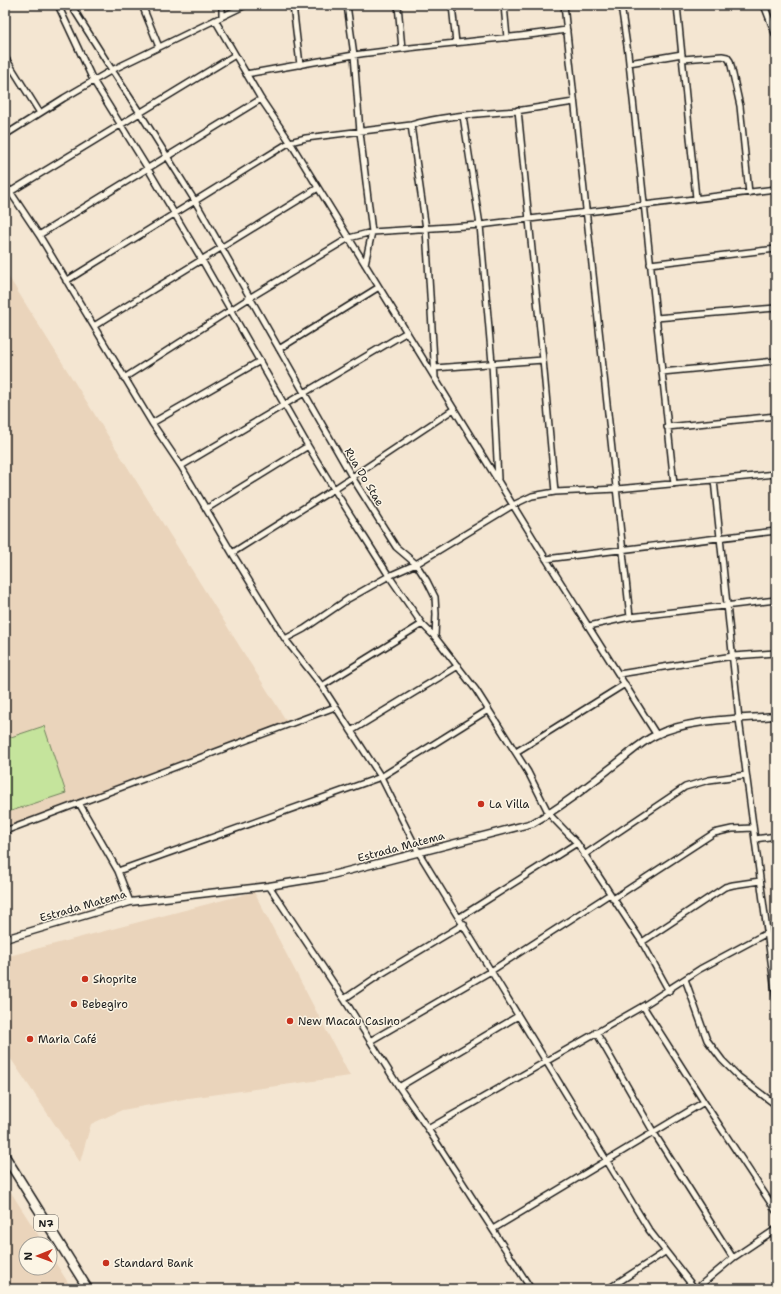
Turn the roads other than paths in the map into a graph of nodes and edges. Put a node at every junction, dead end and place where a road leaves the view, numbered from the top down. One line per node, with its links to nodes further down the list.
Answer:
1 (58, 5): 31 (street)
2 (142, 5): 21 (street)
3 (222, 5): 15 (street)
4 (246, 5): 15 (street)
5 (293, 5): 28 (street)
6 (347, 5): 24 (street)
7 (398, 5): 22 (street)
8 (452, 5): 20 (street)
9 (504, 5): 19 (street)
10 (564, 5): 17 (street)
11 (621, 5): 27 (street)
12 (677, 5): 26 (street)
13 (764, 5): 18 (street)
14 (73, 6): 29 (street, Rua Do Stae)
15 (222, 16): 16 (street)
16 (215, 20): 21 (street); 23 (street)
17 (567, 30): 19 (street); 33 (street)
18 (776, 36)
19 (507, 38): 20 (street)
20 (456, 43): 22 (street)
21 (159, 47): 29 (street)
22 (402, 49): 24 (street)
23 (235, 55): 30 (street); 35 (street)
24 (354, 55): 28 (street); 40 (street)
25 (5, 57): 36 (street)
26 (683, 57): 27 (street); 49 (street); 50 (street)
27 (629, 63): 52 (street)
28 (300, 65): 30 (street)
29 (112, 70): 31 (street); 35 (street, Rua Do Stae)
30 (246, 74): 32 (street)
31 (93, 80): 36 (street); 38 (street)
32 (261, 99): 42 (street); 43 (street)
33 (574, 102): 34 (street); 53 (street)
34 (518, 110): 37 (street); 55 (street)
35 (140, 112): 38 (street); 43 (street, Rua Do Stae)
36 (40, 113): 41 (street)
37 (463, 116): 39 (street); 56 (street)
38 (120, 125): 44 (street); 48 (street)
39 (412, 125): 40 (street); 57 (street)
40 (360, 132): 42 (street); 58 (street)
41 (5, 135)
42 (290, 142): 46 (street); 51 (street)
43 (168, 157): 44 (street); 51 (street, Rua Do Stae)
44 (148, 169): 54 (street); 59 (street)
45 (5, 184): 48 (street)
46 (318, 188): 60 (street); 61 (street)
47 (776, 189): 49 (street)
48 (10, 192): 59 (street)
49 (749, 192): 50 (street)
50 (696, 198): 52 (street)
51 (195, 201): 54 (street); 61 (street, Rua Do Stae)
52 (644, 204): 53 (street); 65 (street)
53 (586, 211): 55 (street); 97 (street)
54 (174, 213): 63 (street); 66 (street)
55 (528, 218): 56 (street); 75 (street)
56 (480, 225): 57 (street); 78 (street)
57 (426, 229): 58 (street); 79 (street)
58 (372, 232): 60 (street); 64 (street)
59 (39, 235): 66 (street)
60 (349, 238): 64 (street); 68 (street)
61 (221, 248): 63 (street); 68 (street, Rua Do Stae)
62 (776, 249): 65 (street)
63 (202, 260): 70 (street); 72 (street)
64 (365, 264): 67 (street)
65 (650, 264): 71 (street)
66 (66, 281): 72 (street)
67 (379, 287): 73 (street); 74 (street)
68 (250, 297): 70 (street); 74 (street, Rua Do Stae)
69 (776, 308): 71 (street)
70 (231, 310): 76 (street); 81 (street)
71 (656, 318): 80 (street)
72 (94, 326): 81 (street)
73 (407, 332): 82 (street); 83 (street)
74 (279, 349): 83 (street, Rua Do Stae)
75 (543, 360): 78 (street); 98 (street)
76 (260, 361): 84 (street); 87 (street)
77 (776, 361): 80 (street)
78 (492, 363): 79 (street); 93 (street)
79 (435, 368): 82 (street)
80 (662, 372): 88 (street)
81 (124, 378): 87 (street)
82 (436, 378): 85 (street)
83 (304, 394): 84 (street); 92 (street, Rua Do Stae)
84 (284, 405): 89 (street); 90 (street)
85 (454, 409): 92 (street); 93 (street)
86 (776, 416): 88 (street)
87 (152, 423): 90 (street)
88 (667, 427): 95 (street)
89 (308, 446): 96 (street); 100 (street)
90 (181, 466): 100 (street)
91 (776, 474): 94 (street)
92 (352, 477): 96 (street); 106 (street, Rua Do Stae)
93 (498, 480): 99 (street)
94 (714, 480): 95 (street); 102 (street)
95 (674, 484): 97 (street)
96 (334, 489): 104 (street); 107 (street)
97 (617, 489): 98 (street); 103 (street)
98 (555, 492): 99 (street)
99 (513, 505): 105 (street); 106 (street)
100 (206, 509): 104 (street)
101 (776, 531): 102 (street)
102 (719, 537): 103 (street); 109 (street)
103 (623, 549): 105 (street); 110 (street)
104 (232, 553): 114 (street)
105 (546, 559): 112 (street)
106 (416, 564): 107 (street); 113 (street, Rua Do Stae)
107 (389, 576): 111 (street); 114 (street)
108 (776, 600): 109 (street)
109 (727, 606): 110 (street); 116 (street)
110 (630, 617): 112 (street)
111 (422, 624): 113 (street); 120 (street)
112 (589, 626): 118 (street)
113 (435, 637): 117 (street)
114 (285, 639): 120 (street)
115 (776, 653): 116 (street)
116 (733, 656): 118 (street); 124 (street)
117 (458, 666): 122 (street); 125 (street)
118 (619, 674): 119 (street)
119 (625, 684): 126 (street); 127 (street)
120 (322, 686): 121 (street)
121 (335, 707): 125 (street); 130 (street)
122 (488, 710): 127 (street); 129 (street)
123 (776, 716): 124 (street, Estrada Matema)
124 (740, 720): 126 (street, Estrada Matema); 128 (street)
125 (351, 731): 129 (street)
126 (656, 734): 131 (street, Estrada Matema)
127 (516, 752): 131 (street)
128 (746, 775): 132 (street); 138 (street)
129 (381, 777): 137 (street); 139 (street)
130 (79, 803): 133 (street); 139 (street)
131 (549, 814): 136 (street); 137 (street, Estrada Matema)
132 (753, 828): 135 (street); 142 (street)
133 (5, 831)
134 (776, 836): 135 (street)
135 (754, 839): 140 (street)
136 (577, 843): 138 (street); 144 (street)
137 (420, 853): 141 (street, Estrada Matema); 144 (street)
138 (584, 855): 142 (street)
139 (118, 871): 143 (street)
140 (760, 881): 146 (street); 148 (street)
141 (268, 886): 143 (street, Estrada Matema); 152 (street)
142 (611, 896): 148 (street); 149 (street)
143 (130, 902): 147 (street, Estrada Matema)
144 (460, 917): 145 (street)
145 (464, 924): 149 (street); 152 (street)
146 (767, 933): 150 (street); 153 (street)
147 (5, 939)
148 (642, 942): 151 (street)
149 (491, 971): 155 (street); 157 (street)
150 (684, 979): 151 (street); 161 (street)
151 (669, 990): 154 (street)
152 (344, 999): 157 (street)
153 (776, 999)
154 (643, 1006): 156 (street); 160 (street)
155 (518, 1016): 158 (street); 159 (street)
156 (596, 1032): 158 (street); 163 (street)
157 (370, 1042): 159 (street)
158 (546, 1062): 162 (street); 165 (street)
159 (399, 1087): 162 (street)
160 (704, 1102): 163 (street); 166 (street)
161 (776, 1105)
162 (428, 1129): 167 (street)
163 (654, 1133): 165 (street); 170 (street)
164 (5, 1156): 171 (main road, N7)
165 (606, 1160): 167 (street); 169 (street)
166 (776, 1211)
167 (493, 1229): 172 (street)
168 (776, 1229): 170 (street)
169 (665, 1252): 173 (street); 174 (street)
170 (733, 1258): 174 (street)
171 (88, 1289)
172 (531, 1289)
173 (608, 1289)
174 (696, 1289)

